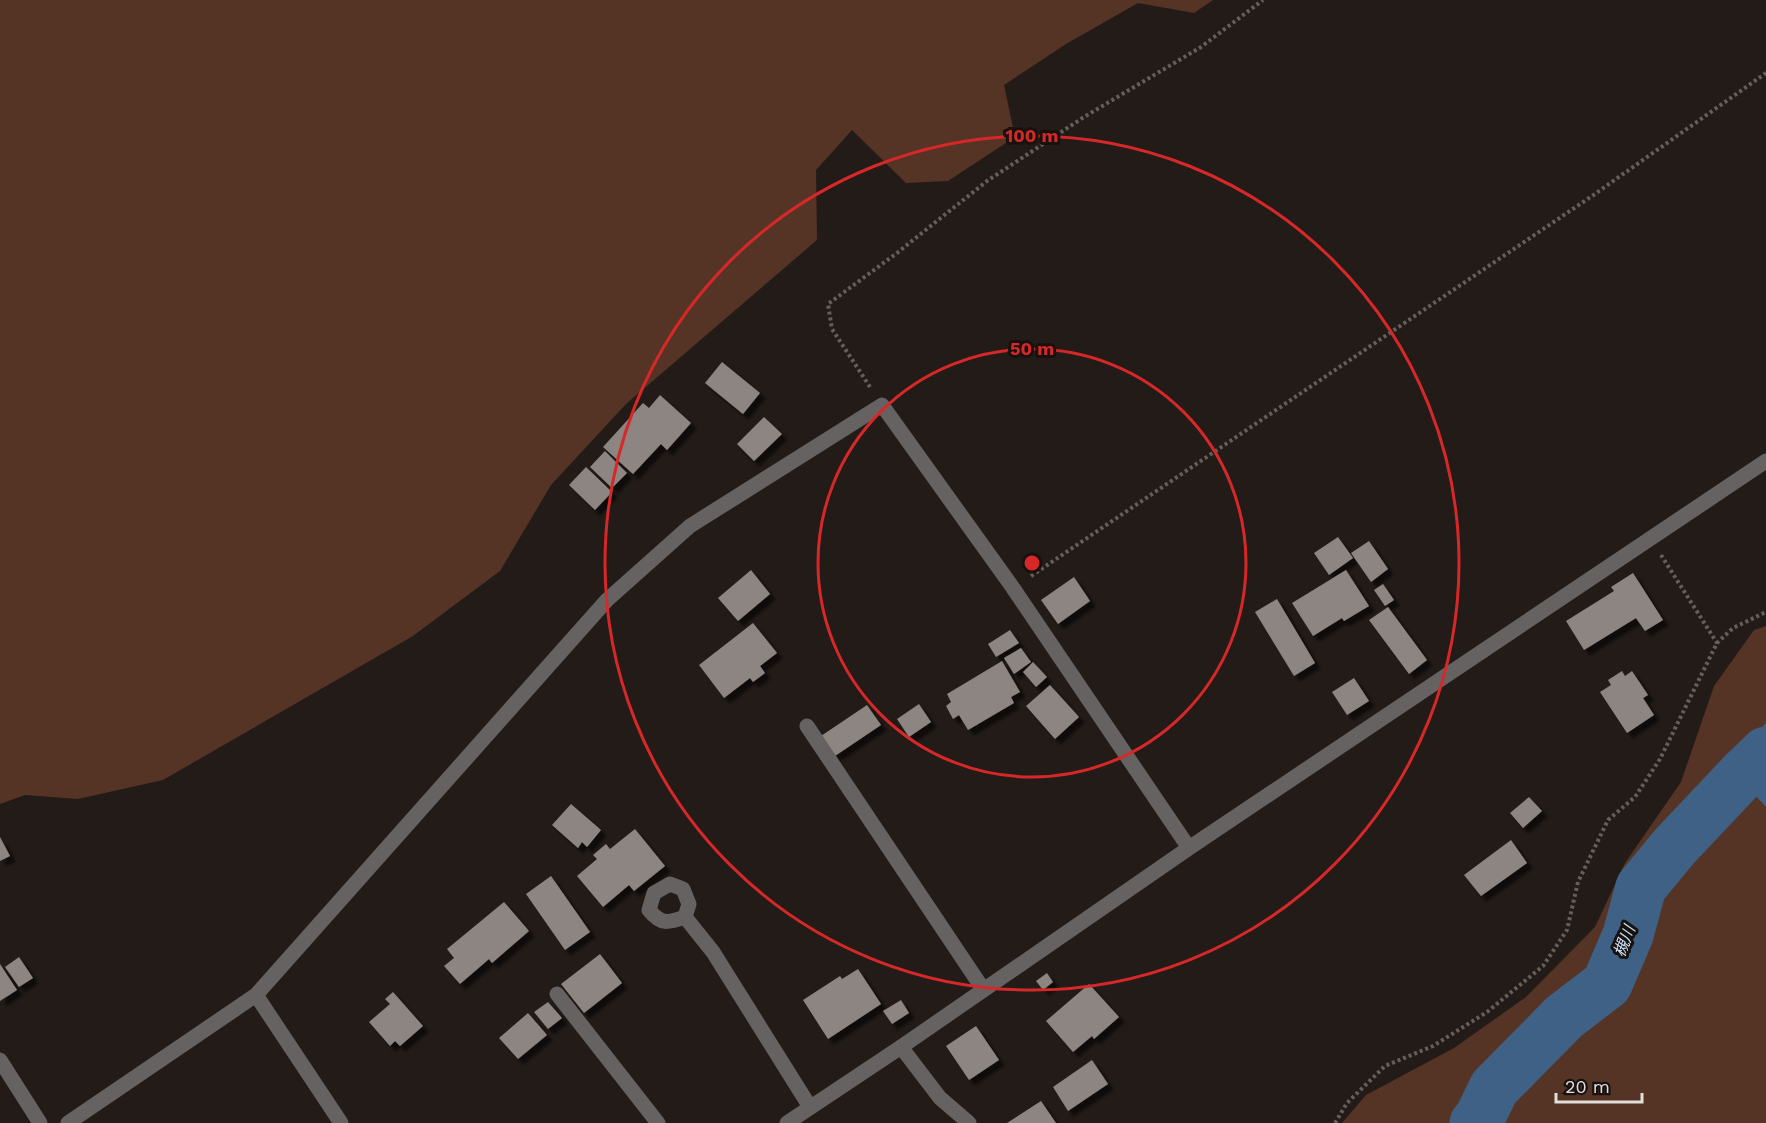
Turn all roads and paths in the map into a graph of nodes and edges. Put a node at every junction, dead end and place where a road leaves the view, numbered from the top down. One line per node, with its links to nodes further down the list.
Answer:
1 (1263, 0): 3 (path)
2 (1766, 73): 6 (path)
3 (882, 405): 6 (street); 14 (street)
4 (1766, 461): 5 (street)
5 (1651, 540): 8 (path); 10 (street)
6 (1013, 588): 10 (street)
7 (1766, 612): 8 (path)
8 (1717, 643): 24 (path)
9 (807, 726): 12 (street)
10 (1189, 849): 12 (street)
11 (685, 917): 17 (street)
12 (983, 989): 15 (street)
13 (557, 993): 21 (street)
14 (256, 995): 19 (street); 20 (street)
15 (901, 1047): 17 (street); 23 (street)
16 (0, 1060): 18 (street)
17 (810, 1107): 22 (street)
18 (40, 1123)
19 (68, 1123)
20 (341, 1123)
21 (658, 1123)
22 (787, 1123)
23 (969, 1123)
24 (1335, 1123)

